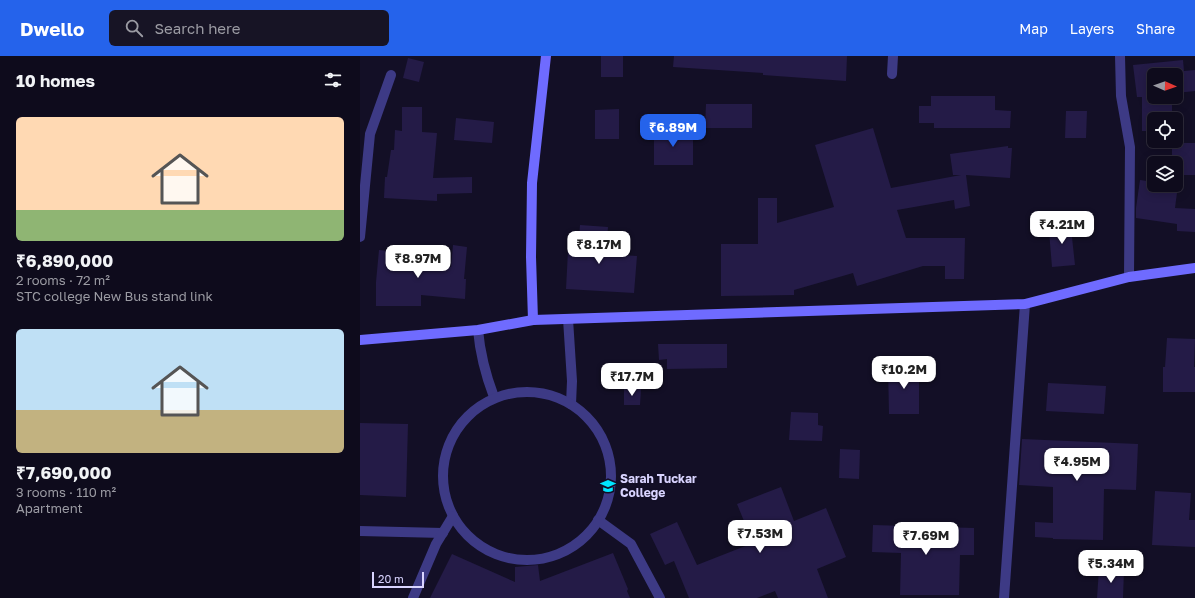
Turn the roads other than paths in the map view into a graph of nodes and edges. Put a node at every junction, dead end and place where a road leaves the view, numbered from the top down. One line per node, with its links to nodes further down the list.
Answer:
1 (546, 56): 11 (street)
2 (893, 56): 4 (street)
3 (1120, 56): 8 (street)
4 (892, 74)
5 (391, 75): 6 (street)
6 (360, 237)
7 (1195, 268): 8 (street)
8 (1128, 277): 9 (street)
9 (1024, 304): 10 (street); 22 (street)
10 (568, 319): 11 (street); 15 (street)
11 (533, 320): 12 (street)
12 (478, 330): 13 (street); 14 (street)
13 (360, 340)
14 (494, 398): 15 (street); 16 (street)
15 (571, 404): 17 (street)
16 (453, 516): 17 (street); 19 (street)
17 (598, 520): 21 (street)
18 (360, 531): 19 (street)
19 (443, 533): 20 (street)
20 (413, 598)
21 (660, 598)
22 (1004, 598)

